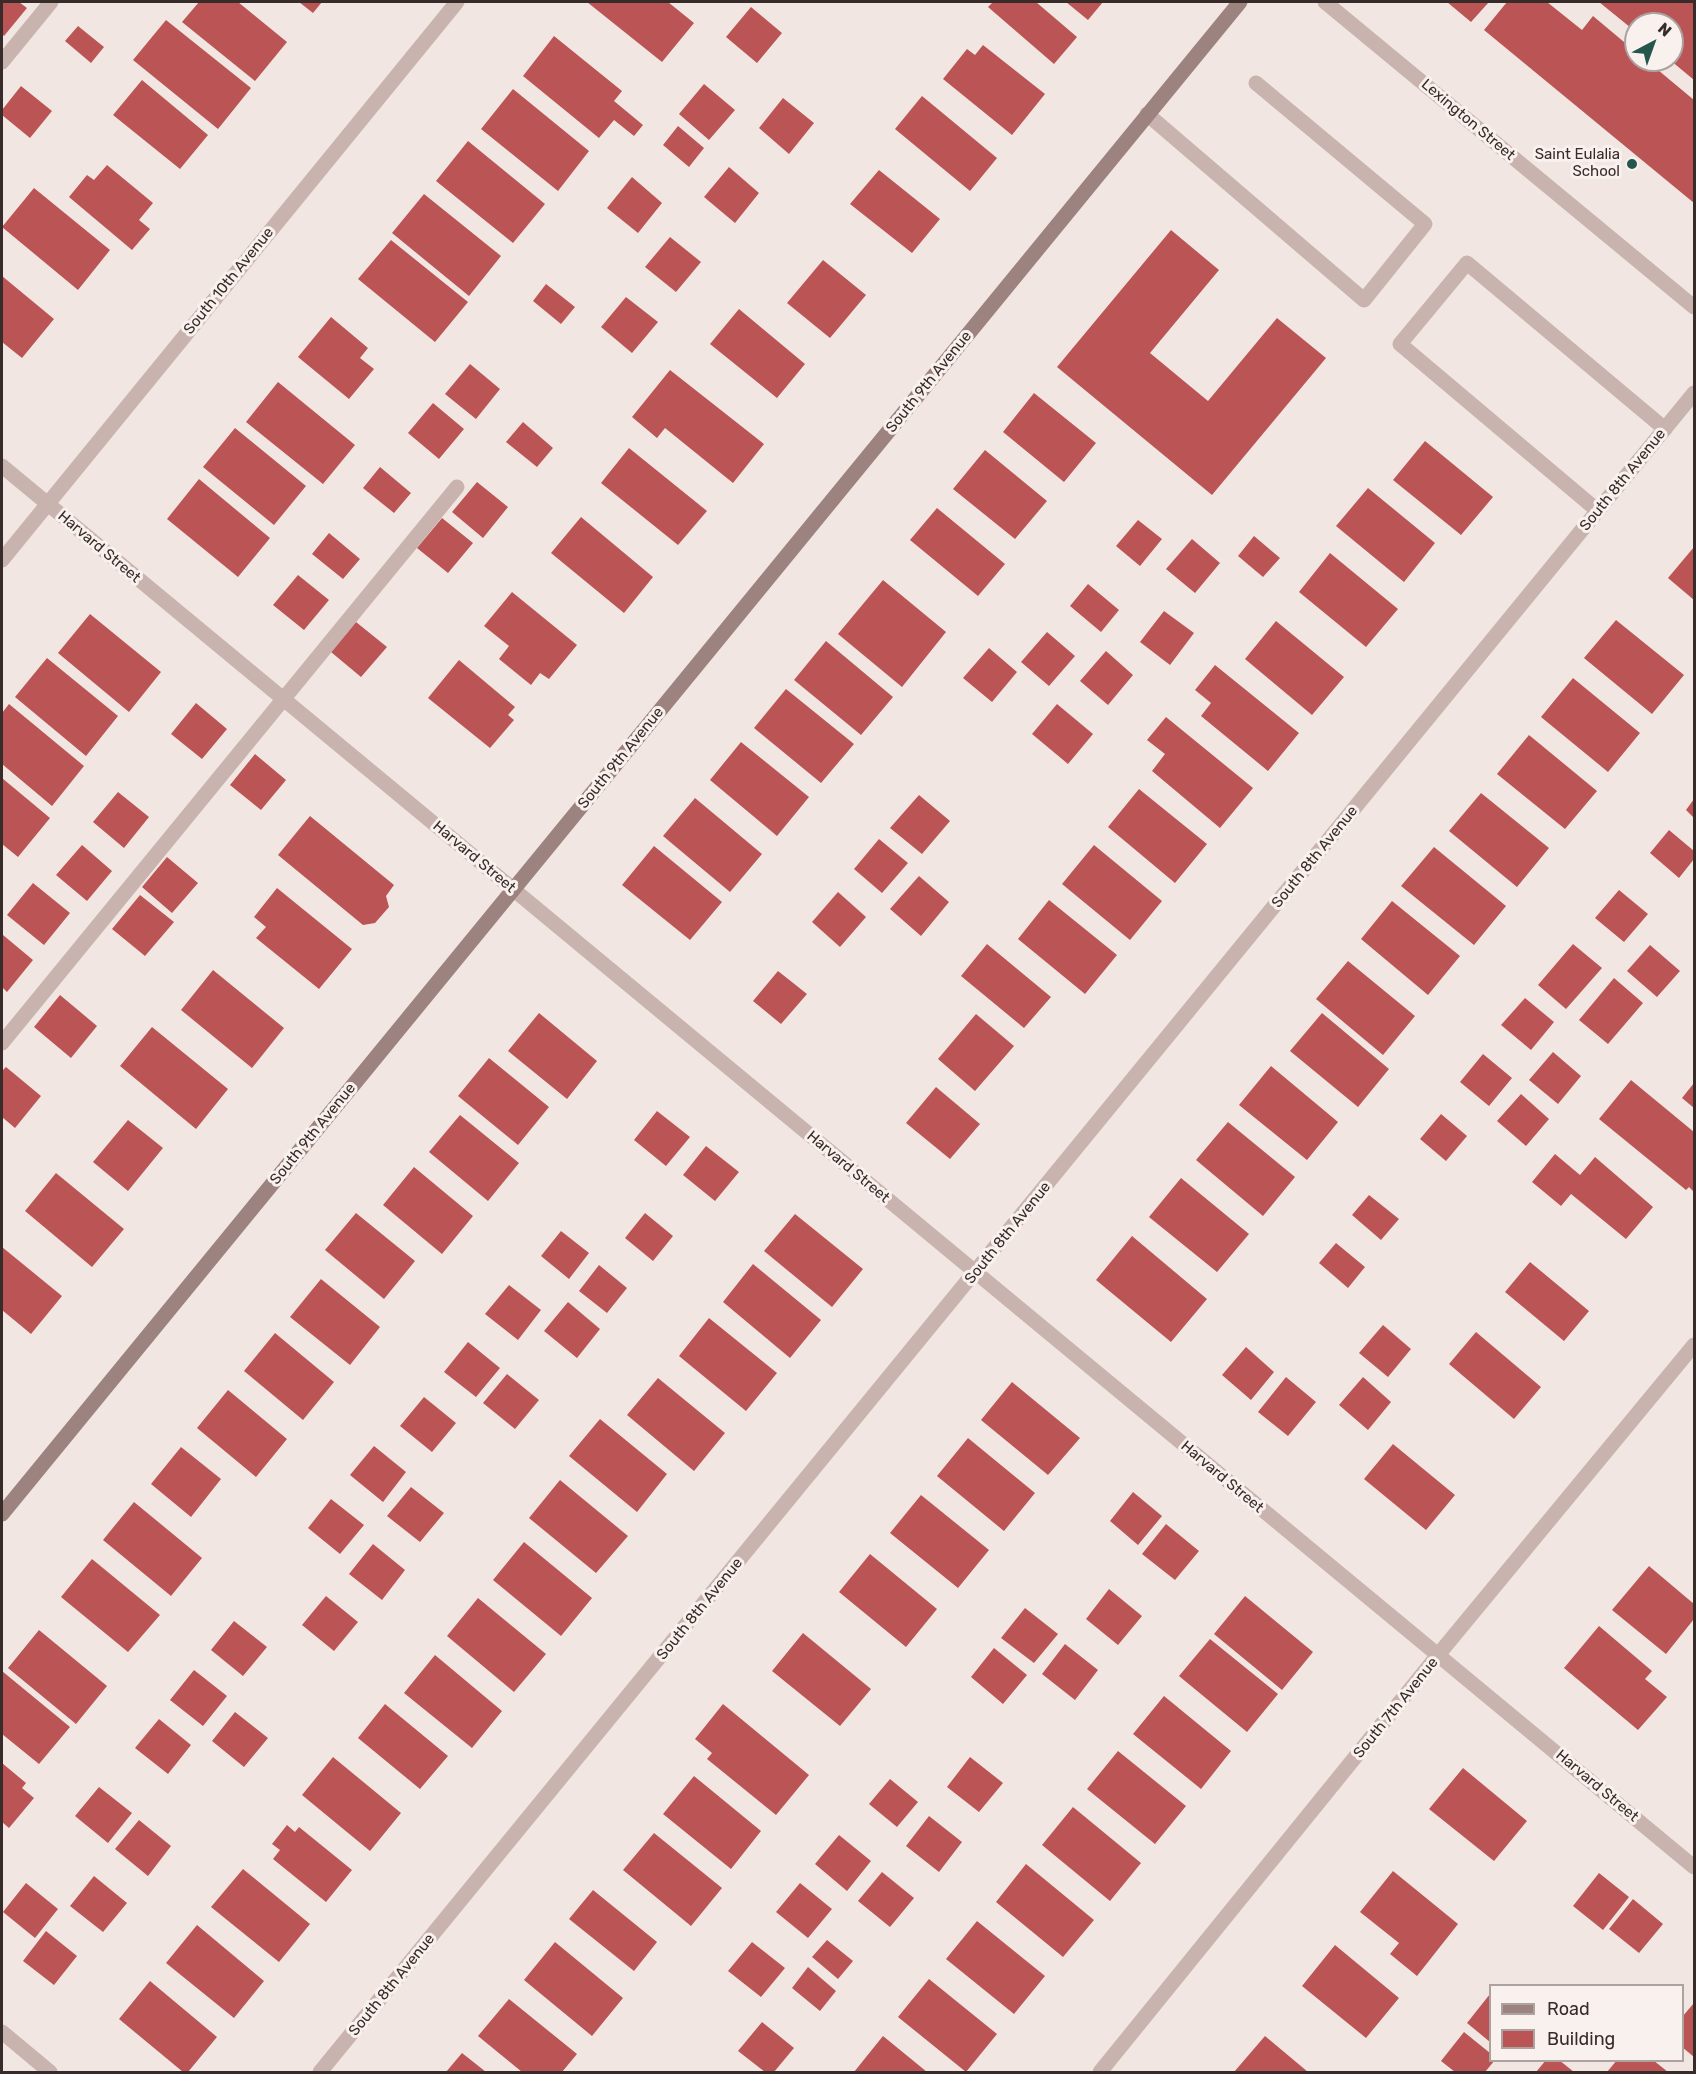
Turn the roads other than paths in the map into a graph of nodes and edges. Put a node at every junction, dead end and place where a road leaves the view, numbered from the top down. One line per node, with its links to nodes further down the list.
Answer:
1 (51, 2): 5 (street)
2 (457, 2): 13 (street, South 10th Avenue)
3 (1240, 2): 7 (street, South 9th Avenue)
4 (1325, 2): 8 (street, Lexington Street)
5 (2, 62)
6 (1256, 83): 7 (street)
7 (1147, 114): 17 (street, South 9th Avenue)
8 (1695, 307)
9 (1695, 393): 10 (street, South 8th Avenue)
10 (1665, 429): 14 (street, South 8th Avenue); 14 (street)
11 (2, 466): 13 (street, Harvard Street)
12 (458, 486): 16 (street)
13 (47, 504): 15 (street, South 10th Avenue); 16 (street, Harvard Street)
14 (1598, 511): 19 (street, South 8th Avenue)
15 (2, 560)
16 (283, 699): 17 (street, Harvard Street); 18 (street)
17 (513, 889): 19 (street, Harvard Street); 21 (street, South 9th Avenue)
18 (2, 1043)
19 (976, 1272): 22 (street, Harvard Street); 26 (street, South 8th Avenue)
20 (1695, 1345): 22 (street, South 7th Avenue)
21 (2, 1514)
22 (1438, 1655): 23 (street, Harvard Street); 27 (street, South 7th Avenue)
23 (1695, 1868)
24 (2, 2032): 25 (street)
25 (50, 2073)
26 (320, 2073)
27 (1100, 2073)

